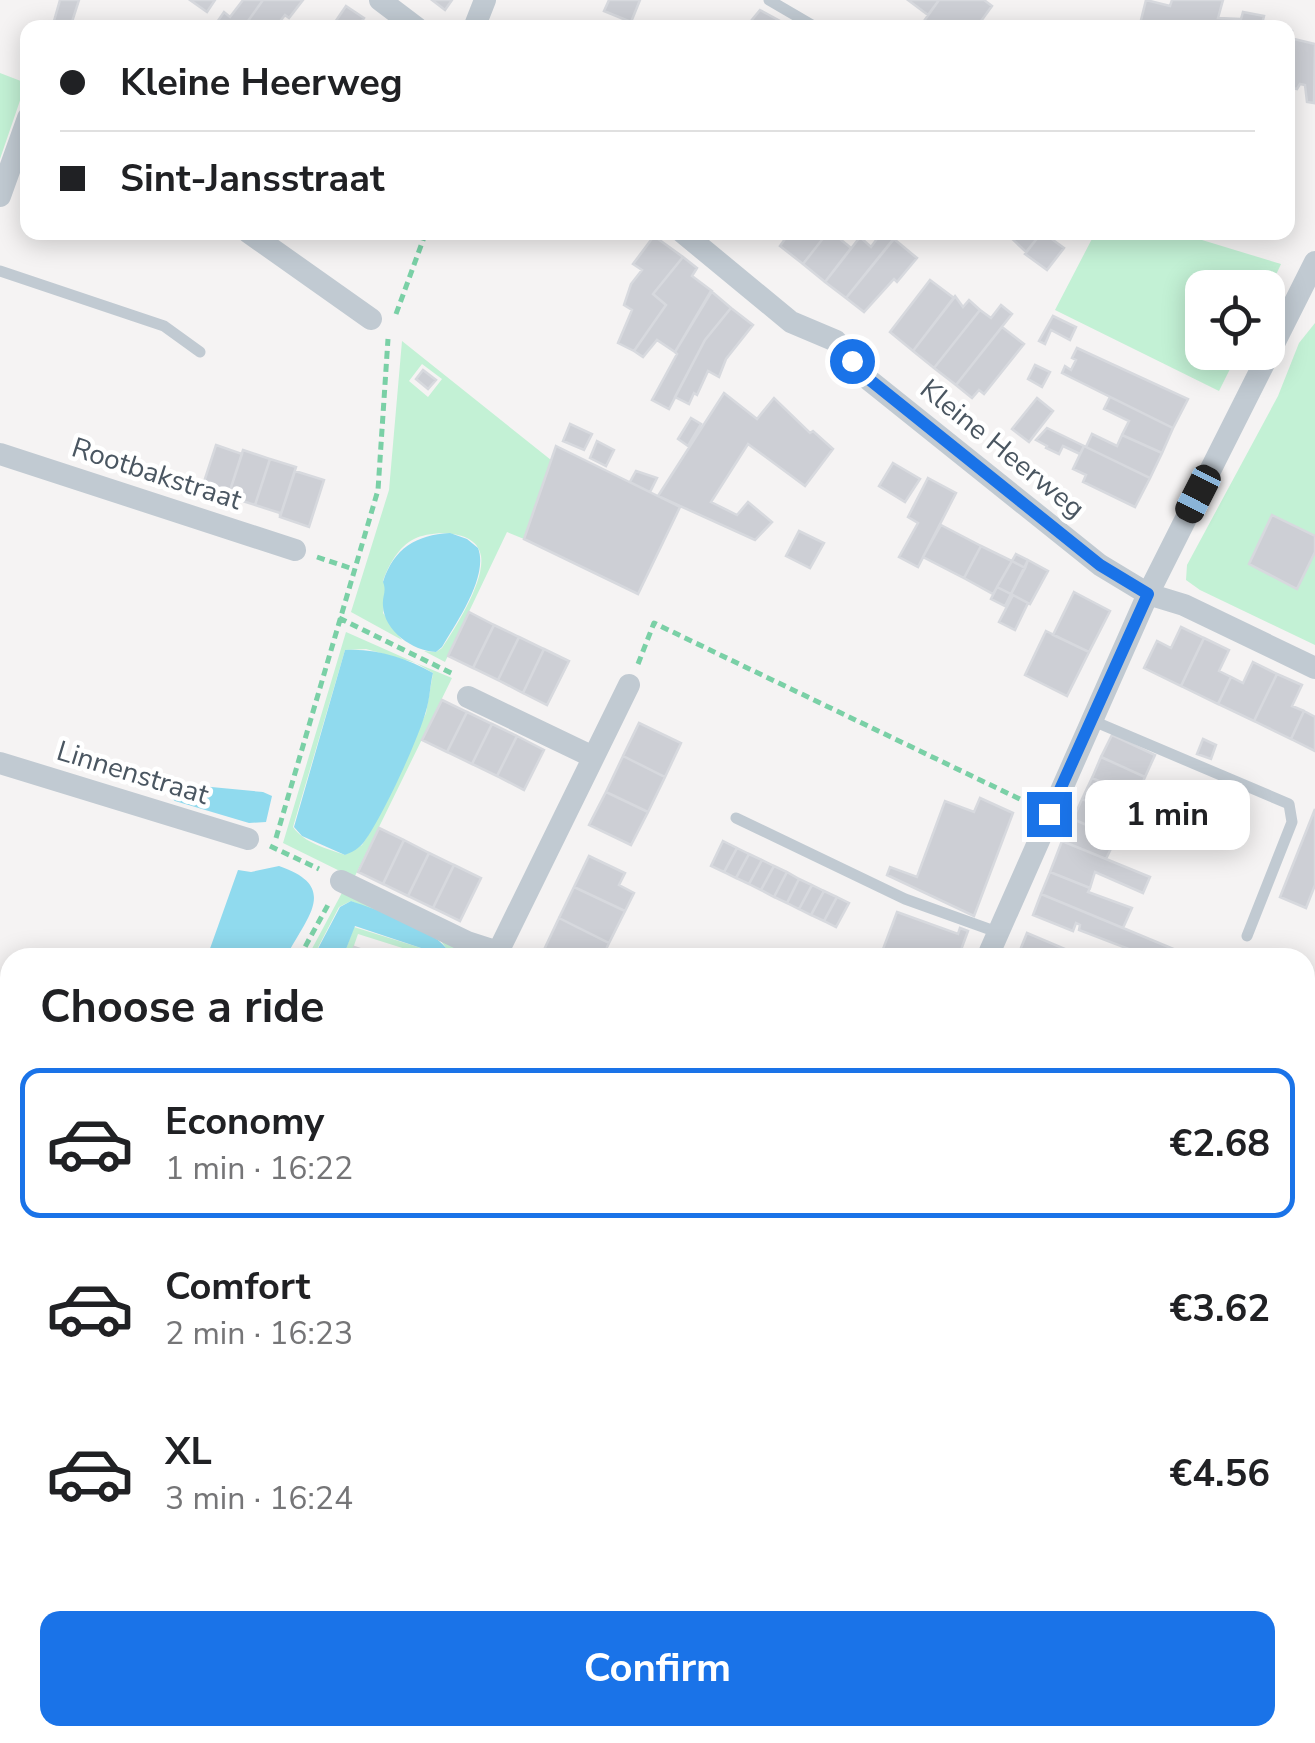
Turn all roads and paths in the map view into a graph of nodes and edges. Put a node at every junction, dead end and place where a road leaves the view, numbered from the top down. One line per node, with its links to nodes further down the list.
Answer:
1 (380, 0): 3 (street)
2 (769, 0): 4 (lane)
3 (407, 20)
4 (803, 20)
5 (20, 140): 6 (street)
6 (0, 196)
7 (259, 240): 14 (street)
8 (423, 240): 13 (path)
9 (692, 240): 19 (street, Kleine Heerweg)
10 (1315, 262): 12 (street)
11 (0, 271): 15 (lane)
12 (1307, 300): 19 (street)
13 (395, 316)
14 (380, 326): 18 (path)
15 (200, 352)
16 (0, 454): 17 (street, Rootbakstraat)
17 (295, 550): 18 (path)
18 (354, 569): 20 (path)
19 (1148, 594): 21 (street, Kleine Heerweg); 24 (street)
20 (339, 618): 23 (path); 30 (path)
21 (1315, 668)
22 (629, 685): 25 (street); 27 (path)
23 (468, 696): 25 (street)
24 (1090, 720): 27 (street); 33 (lane)
25 (594, 757): 36 (street)
26 (0, 763): 29 (street, Linnenstraat)
27 (1049, 814): 32 (street)
28 (736, 818): 32 (lane)
29 (248, 838): 30 (path)
30 (273, 847): 31 (path)
31 (342, 880): 34 (path); 35 (street)
32 (997, 932): 37 (street)
33 (1247, 936)
34 (305, 948)
35 (483, 948)
36 (503, 948)
37 (991, 948)

